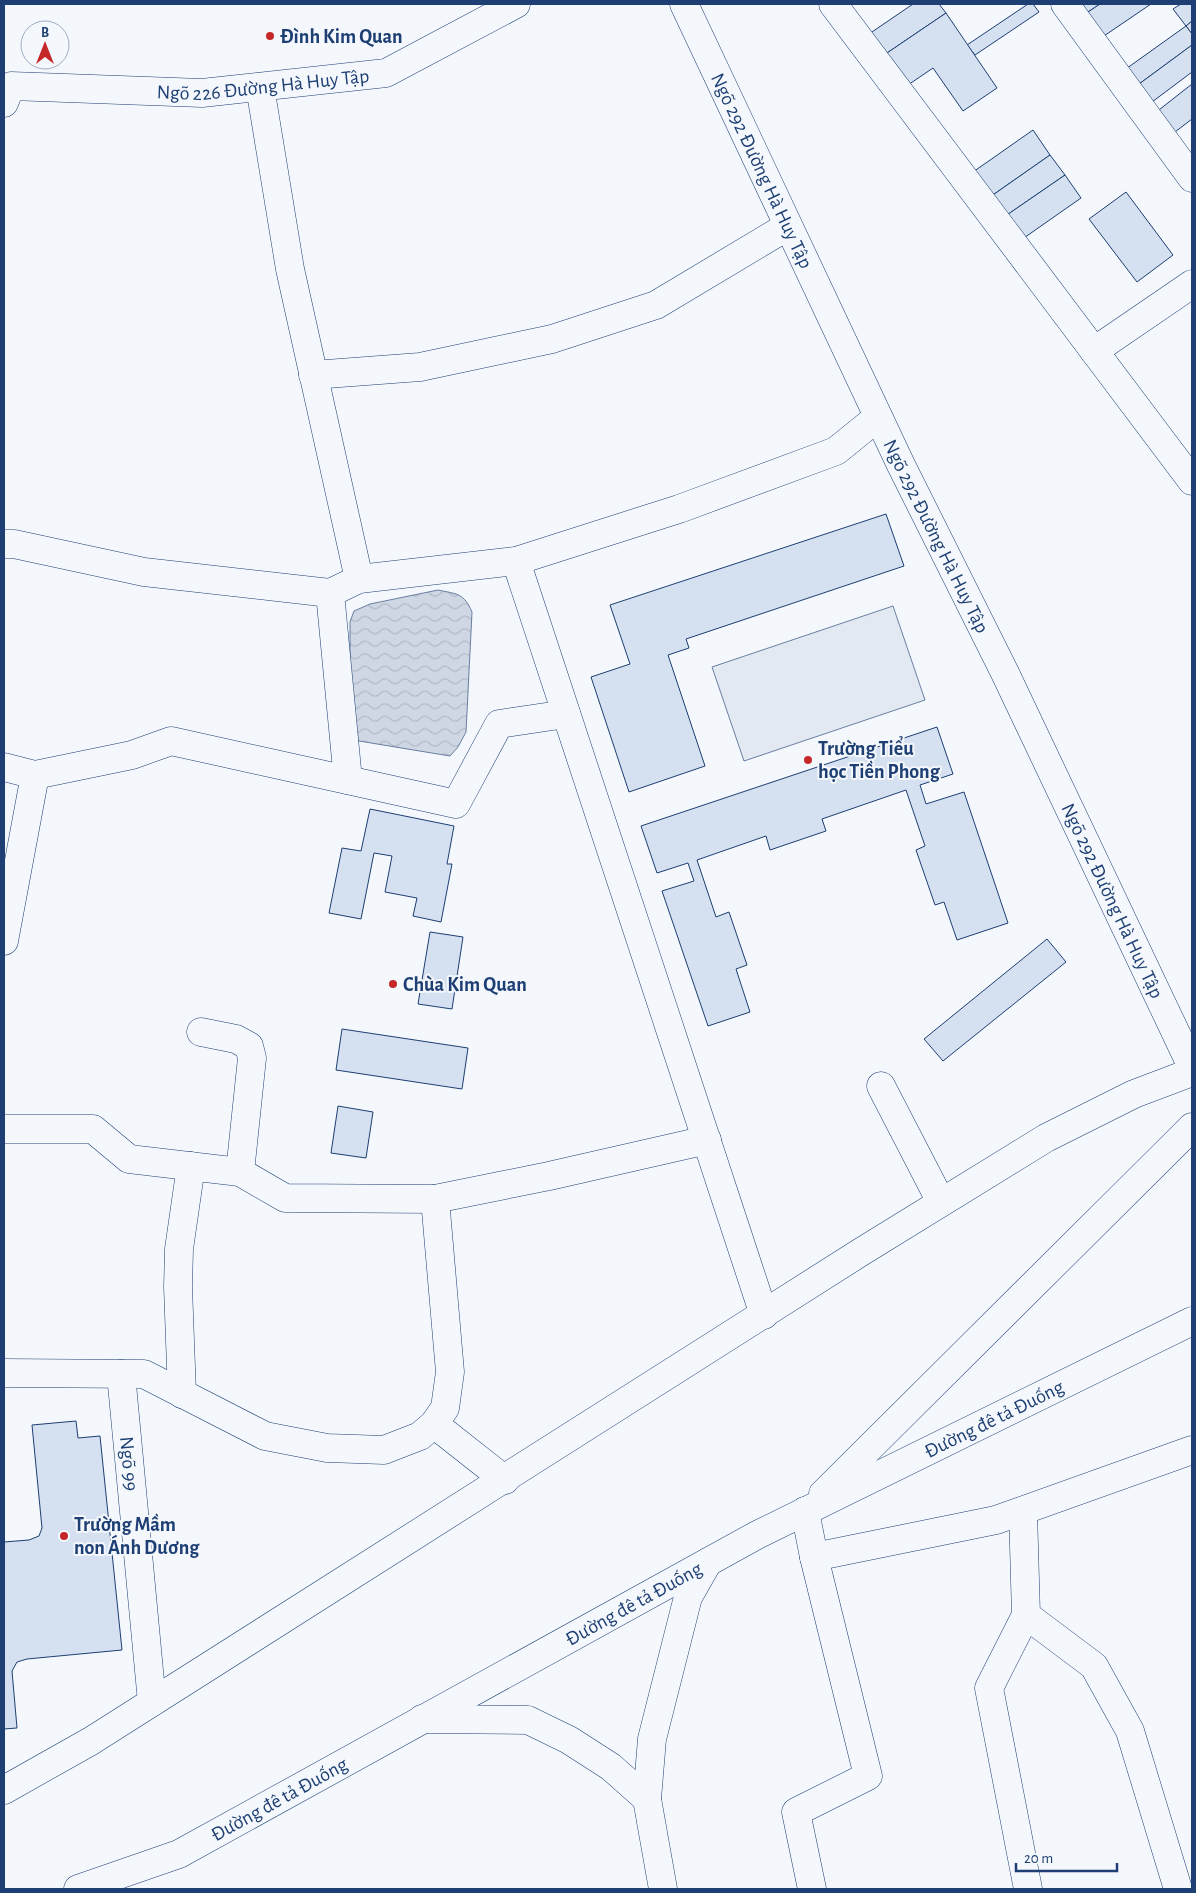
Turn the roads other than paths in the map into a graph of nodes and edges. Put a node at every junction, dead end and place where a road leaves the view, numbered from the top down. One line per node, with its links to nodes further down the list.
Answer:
1 (516, 4): 5 (street, Ngõ 226 Đường Hà Huy Tập)
2 (684, 4): 8 (street, Ngõ 292 Đường Hà Huy Tập)
3 (833, 4): 10 (street)
4 (1065, 4): 7 (street)
5 (260, 87): 6 (street, Ngõ 226 Đường Hà Huy Tập); 11 (street)
6 (4, 103)
7 (1192, 178)
8 (788, 226): 11 (street); 12 (street, Ngõ 292 Đường Hà Huy Tập)
9 (1192, 284): 10 (street)
10 (1094, 351): 13 (street)
11 (313, 375): 16 (street)
12 (878, 417): 15 (street); 24 (street, Ngõ 292 Đường Hà Huy Tập)
13 (1192, 481)
14 (4, 544): 17 (street)
15 (516, 561): 16 (street); 18 (street)
16 (359, 579): 17 (street)
17 (330, 593): 21 (street)
18 (566, 714): 21 (street); 29 (street)
19 (4, 767): 20 (street)
20 (35, 775): 21 (street); 22 (street)
21 (348, 780)
22 (4, 941)
23 (201, 1032): 31 (street)
24 (1192, 1067)
25 (1192, 1072): 33 (street)
26 (881, 1086): 33 (street)
27 (1192, 1127): 42 (street)
28 (4, 1129): 30 (street)
29 (707, 1140): 32 (street); 34 (street)
30 (191, 1166): 31 (street); 38 (street)
31 (240, 1172): 32 (street)
32 (435, 1199): 39 (street)
33 (941, 1202): 34 (street)
34 (764, 1315): 41 (street)
35 (1192, 1322): 42 (street, Đường đê tả Đuống)
36 (4, 1373): 37 (street)
37 (121, 1374): 38 (street); 47 (street, Ngõ 99)
38 (182, 1394): 39 (street)
39 (434, 1424): 41 (street)
40 (1192, 1450): 43 (street)
41 (505, 1480): 47 (street)
42 (806, 1511): 44 (street); 45 (street, Đường đê tả Đuống)
43 (1023, 1511): 44 (street); 46 (street)
44 (814, 1557): 53 (street)
45 (708, 1562): 48 (street, Đường đê tả Đuống); 50 (street)
46 (1026, 1616): 54 (street); 55 (street)
47 (152, 1702): 49 (street)
48 (422, 1719): 50 (street); 51 (street, Đường đê tả Đuống)
49 (4, 1790)
50 (647, 1799): 52 (street)
51 (78, 1889)
52 (663, 1889)
53 (812, 1889)
54 (1028, 1889)
55 (1178, 1889)

